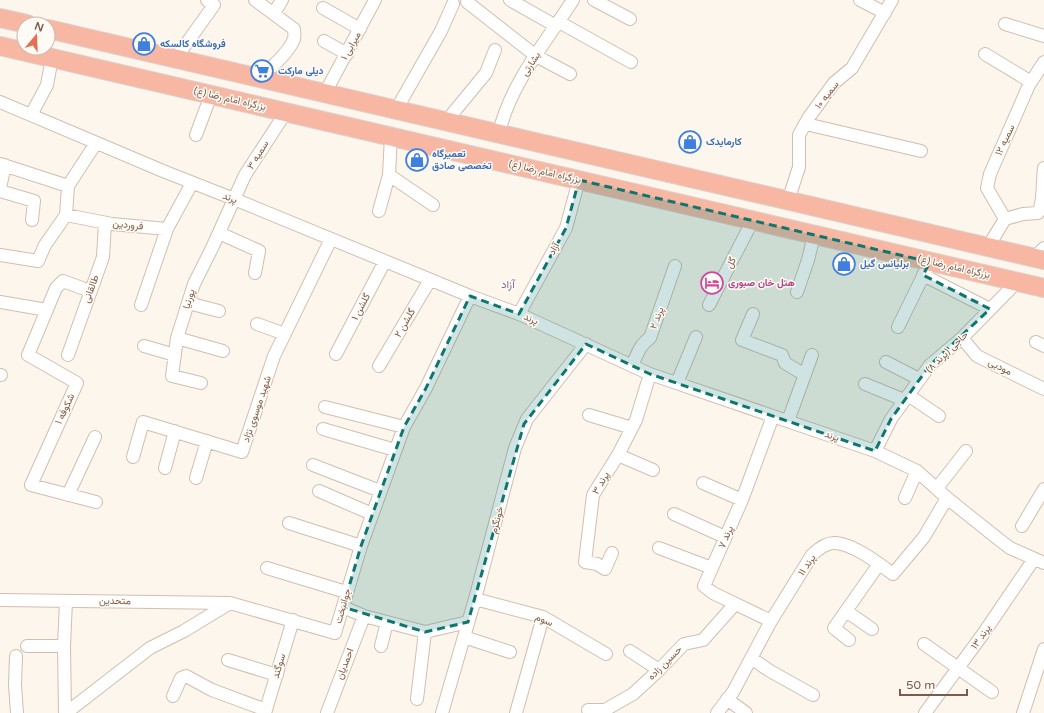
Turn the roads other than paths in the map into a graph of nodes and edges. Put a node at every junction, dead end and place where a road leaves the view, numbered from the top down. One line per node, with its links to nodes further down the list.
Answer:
1 (207, 0): 30 (street)
2 (255, 0): 13 (street)
3 (282, 0): 13 (street)
4 (375, 0): 20 (street, میرابی ۱)
5 (510, 0): 18 (street)
6 (573, 0): 18 (street, بشارتی)
7 (594, 0): 16 (street)
8 (860, 0): 14 (street)
9 (892, 0): 14 (street, سمیه ۱۰)
10 (467, 2): 28 (street)
11 (452, 4): 41 (street)
12 (323, 8): 20 (street)
13 (274, 13): 33 (street)
14 (885, 13): 45 (street, سمیه ۱۰)
15 (0, 18): 17 (highway)
16 (630, 19)
17 (16, 22)
18 (557, 24): 28 (street, بشارتی); 31 (street)
19 (1005, 24): 22 (street)
20 (360, 29): 26 (street, میرابی ۱)
21 (56, 31): 30 (highway)
22 (1044, 36)
23 (324, 41): 26 (street)
24 (0, 46): 29 (highway, بزرگراه امام رضا (ع))
25 (494, 50): 44 (street)
26 (347, 54): 38 (street, میرابی ۱)
27 (985, 54): 37 (street)
28 (536, 56): 34 (street); 46 (street, بشارتی)
29 (52, 58): 39 (highway, بزرگراه امام رضا (ع)); 43 (street)
30 (176, 58): 35 (highway)
31 (631, 62)
32 (1044, 62): 37 (street, سمیه ۱۲)
33 (276, 63): 35 (street); 36 (street)
34 (570, 74)
35 (259, 78): 36 (highway)
36 (278, 82): 38 (highway)
37 (1031, 82): 63 (street, سمیه ۱۲)
38 (325, 93): 41 (highway)
39 (211, 95): 42 (highway, بزرگراه امام رضا (ع)); 47 (street)
40 (0, 102): 43 (street, پرند)
41 (396, 110): 44 (highway)
42 (286, 112): 48 (highway, بزرگراه امام رضا (ع)); 58 (street, سمیه ۳)
43 (31, 115): 49 (street, پرند)
44 (448, 122): 46 (highway)
45 (806, 124): 50 (street); 59 (street, سمیه ۱۰)
46 (498, 133): 59 (highway)
47 (196, 135)
48 (391, 136): 53 (street); 54 (highway, بزرگراه امام رضا (ع))
49 (96, 143): 55 (street, پرند); 56 (street)
50 (921, 151)
51 (2, 164): 56 (street); 57 (street)
52 (1044, 168): 63 (street)
53 (389, 175): 60 (street); 61 (street)
54 (579, 180): 65 (highway, بزرگراه امام رضا (ع)); 91 (street, آزاد)
55 (192, 183): 58 (street, پرند); 67 (street)
56 (68, 186): 62 (street)
57 (0, 190): 64 (street)
58 (234, 199): 68 (street, پورنیا); 70 (street, پرند)
59 (788, 201): 71 (highway)
60 (433, 205)
61 (379, 211)
62 (66, 214): 66 (street, فروردین); 72 (street)
63 (1005, 219): 71 (street)
64 (32, 220)
65 (753, 220): 69 (highway, بزرگراه امام رضا (ع)); 87 (street, گل)
66 (104, 222): 67 (street, فروردین); 81 (street, طالقانی)
67 (167, 229): 86 (street)
68 (219, 233): 77 (street); 85 (street, پورنیا)
69 (814, 235): 76 (highway, بزرگراه امام رضا (ع)); 82 (street)
70 (331, 239): 74 (street, پرند); 95 (street, شهید موسوی نژاد)
71 (988, 247): 73 (highway)
72 (0, 255)
73 (1041, 255)
74 (385, 260): 78 (street, پرند); 102 (street, گلشن ۱)
75 (676, 266): 108 (street, پرند ۲)
76 (927, 268): 79 (highway, بزرگراه امام رضا (ع)); 88 (street); 94 (street)
77 (255, 273)
78 (430, 280): 83 (street, پرند); 107 (street, گلشن ۲)
79 (1017, 282): 80 (highway, بزرگراه امام رضا (ع)); 88 (street, حاجی (پرند ۸))
80 (1041, 286)
81 (90, 291): 89 (street, شکوفه ۱); 103 (street, طالقانی)
82 (797, 292)
83 (470, 296): 91 (street, پرند); 122 (street, جوانبخت)
84 (0, 302): 89 (street)
85 (188, 303): 90 (street); 97 (street, پورنیا)
86 (141, 305)
87 (709, 305)
88 (990, 309): 98 (street, حاجی (پرند ۸))
89 (47, 310): 143 (street, شکوفه ۱)
90 (219, 311)
91 (519, 314): 99 (street, پرند)
92 (753, 314): 110 (street)
93 (257, 324): 95 (street)
94 (898, 327)
95 (285, 334): 127 (street, شهید موسوی نژاد)
96 (696, 337): 113 (street)
97 (177, 338): 101 (street); 104 (street, پورنیا)
98 (962, 338): 111 (street, حاجی (پرند ۸)); 115 (street, مودبی)
99 (586, 344): 108 (street, پرند); 161 (street, خونگرم)
100 (144, 346): 104 (street)
101 (223, 351)
102 (336, 354)
103 (68, 355)
104 (175, 355): 112 (street, پورنیا)
105 (812, 355): 110 (street)
106 (886, 362): 111 (street)
107 (379, 366)
108 (632, 366): 109 (street, پرند)
109 (650, 374): 113 (street, پرند); 124 (street, پرند ۳)
110 (805, 375): 121 (street)
111 (919, 380): 116 (street, حاجی (پرند ۸))
112 (201, 383)
113 (677, 383): 119 (street, پرند)
114 (865, 384): 116 (street)
115 (1044, 389)
116 (906, 398): 120 (street); 129 (street, حاجی (پرند ۸))
117 (324, 407): 122 (street)
118 (589, 415): 124 (street)
119 (773, 416): 121 (street, پرند); 146 (street, پرند ۷)
120 (939, 416)
121 (788, 421): 129 (street, پرند)
122 (404, 427): 128 (street, جوانبخت)
123 (323, 428): 128 (street)
124 (632, 428): 131 (street, پرند ۳)
125 (175, 432): 127 (street, شهید موسوی نژاد); 132 (street, شهید موسوی نژاد); 134 (street)
126 (95, 437): 143 (street)
127 (207, 441): 137 (street)
128 (395, 450): 142 (street, جوانبخت)
129 (875, 451): 136 (street, پرند)
130 (966, 451): 139 (street)
131 (618, 455): 135 (street); 155 (street, پرند ۳)
132 (133, 457)
133 (313, 465): 142 (street)
134 (165, 468)
135 (653, 470)
136 (917, 471): 139 (street, پرند); 144 (street)
137 (196, 478)
138 (703, 483): 146 (street)
139 (938, 488): 145 (street, پرند)
140 (1044, 490): 151 (street)
141 (319, 491): 148 (street)
142 (380, 491): 148 (street, جوانبخت)
143 (68, 495): 147 (street, شکوفه ۱)
144 (905, 498)
145 (948, 498): 156 (street, پرند); 157 (street, پرند ۱۱)
146 (742, 500): 152 (street, پرند ۷)
147 (96, 502)
148 (372, 514): 153 (street, جوانبخت)
149 (674, 514): 152 (street)
150 (288, 523): 153 (street)
151 (1022, 526)
152 (726, 536): 159 (street, پرند ۷)
153 (361, 546): 160 (street, جوانبخت)
154 (659, 548): 159 (street)
155 (612, 554)
156 (1039, 561): 189 (street, پرند ۱۳)
157 (879, 564): 167 (street); 171 (street, پرند ۱۱)
158 (267, 568): 160 (street)
159 (712, 568): 165 (street, پرند ۷)
160 (346, 592): 166 (street, جوانبخت)
161 (475, 599): 169 (street, سوم); 173 (street, خونگرم)
162 (0, 600): 163 (street, متحدین)
163 (66, 601): 164 (street, متحدین); 180 (street)
164 (230, 603): 170 (street, جوانبخت); 200 (street)
165 (736, 604): 171 (street, پرند ۷); 190 (street, حسین زاده)
166 (343, 607): 168 (street); 170 (street, جوانبخت)
167 (846, 611): 174 (street); 177 (street)
168 (364, 616): 172 (street); 201 (street, احمدیان)
169 (543, 617): 185 (street, سوم); 203 (street)
170 (292, 620): 191 (street, سوگند)
171 (771, 621): 187 (street, پرند ۱۱)
172 (387, 622): 175 (street); 181 (street)
173 (468, 622): 175 (street); 176 (street, خونگرم)
174 (872, 629)
175 (425, 632): 195 (street)
176 (464, 637): 183 (street); 202 (street, خونگرم)
177 (849, 640)
178 (924, 644): 189 (street)
179 (27, 646): 180 (street)
180 (64, 646): 200 (street)
181 (381, 646)
182 (630, 651): 190 (street)
183 (510, 652)
184 (1043, 652): 207 (street)
185 (606, 654)
186 (16, 656): 199 (street)
187 (751, 658): 193 (street); 196 (street, پرند ۱۱)
188 (228, 660): 191 (street)
189 (958, 669): 192 (street); 206 (street, پرند ۱۳)
190 (659, 670): 197 (street, حسین زاده)
191 (276, 675): 198 (street, سوگند)
192 (992, 692)
193 (813, 695)
194 (173, 696): 198 (street)
195 (417, 699)
196 (727, 699): 204 (street, پرند ۱۱); 205 (street)
197 (588, 710)
198 (266, 712)
199 (17, 713)
200 (66, 713)
201 (327, 713)
202 (442, 713)
203 (516, 713)
204 (717, 713)
205 (746, 713)
206 (925, 713)
207 (1023, 713)

